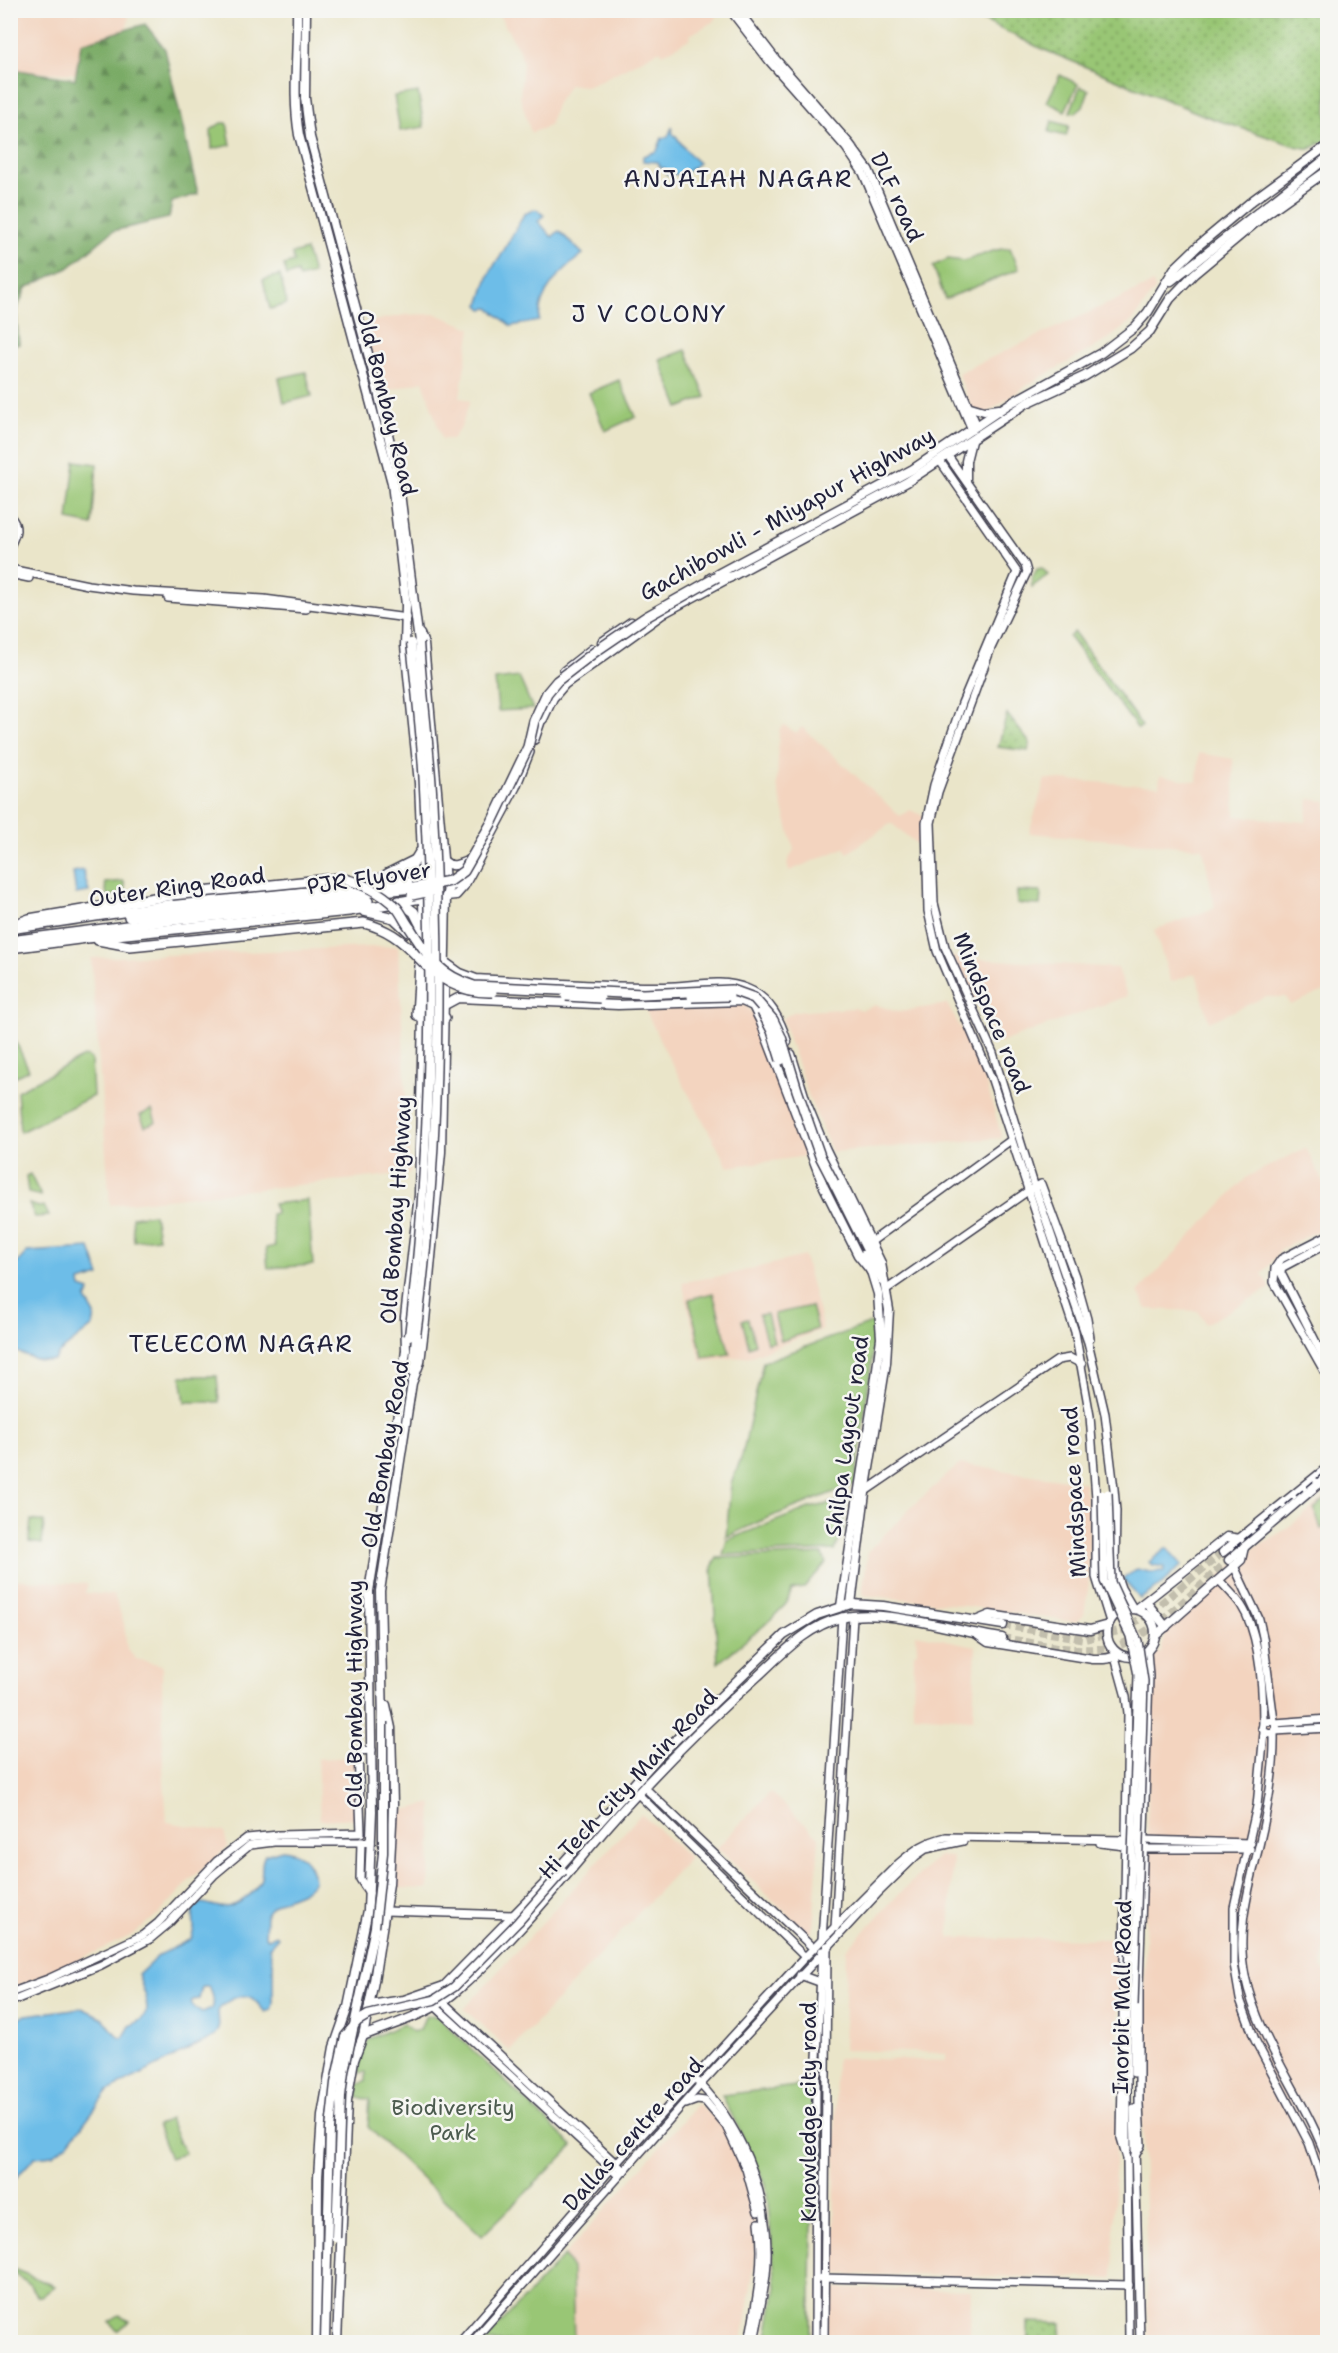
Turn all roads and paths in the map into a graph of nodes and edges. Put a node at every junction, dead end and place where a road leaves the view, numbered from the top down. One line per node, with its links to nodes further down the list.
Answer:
1 (297, 10): 5 (main road, Old Bombay Road)
2 (306, 10): 5 (main road)
3 (730, 10): 16 (street)
4 (738, 10): 14 (street, DLF road)
5 (301, 87): 26 (main road, Old Bombay Road); 27 (main road)
6 (1328, 145): 9 (main road, Gachibowli - Miyapur Highway)
7 (1328, 157): 9 (main road)
8 (1328, 170): 12 (main road, Gachibowli - Miyapur Highway)
9 (1166, 285): 10 (main road, Gachibowli - Miyapur Highway)
10 (1101, 353): 11 (main road, Gachibowli - Miyapur Highway); 12 (main road)
11 (1090, 360): 13 (main road); 15 (main road, Gachibowli - Miyapur Highway)
12 (1108, 363): 13 (main road, Gachibowli - Miyapur Highway)
13 (1097, 370): 17 (main road, Gachibowli - Miyapur Highway)
14 (968, 405): 15 (main road); 16 (street, DLF road)
15 (1002, 409): 16 (main road, Gachibowli - Miyapur Highway)
16 (973, 426): 24 (main road, Gachibowli - Miyapur Highway)
17 (971, 440): 18 (main road, Gachibowli - Miyapur Highway); 19 (main road)
18 (944, 458): 19 (street, Mindspace road); 24 (main road, Gachibowli - Miyapur Highway); 56 (street, Mindspace road)
19 (966, 479): 58 (street, Mindspace road)
20 (10, 516): 21 (street)
21 (10, 546)
22 (10, 569): 25 (street)
23 (10, 574): 25 (street)
24 (723, 576): 33 (main road, Gachibowli - Miyapur Highway); 38 (main road, Gachibowli - Miyapur Highway); 44 (highway, PJR Flyover, bridge); 46 (highway, PJR Flyover, bridge)
25 (384, 616): 26 (street)
26 (404, 621): 28 (main road); 30 (main road, Old Bombay Road)
27 (417, 628): 28 (main road); 29 (main road)
28 (415, 642): 65 (main road, bridge)
29 (439, 811): 30 (main road); 32 (main road)
30 (420, 813): 31 (main road, Old Bombay Road)
31 (418, 856): 34 (main road, Old Bombay Road); 36 (main road); 37 (highway)
32 (444, 861): 33 (main road); 35 (main road)
33 (467, 861): 35 (main road, Gachibowli - Miyapur Highway)
34 (422, 881): 35 (highway); 37 (highway, Outer Ring Road); 39 (highway)
35 (445, 881): 38 (highway)
36 (371, 885): 37 (highway, Outer Ring Road); 42 (highway, Outer Ring Road)
37 (389, 885)
38 (446, 896): 39 (highway); 48 (main road, Old Bombay Road)
39 (422, 899): 40 (highway, Outer Ring Road); 43 (main road, Old Bombay Highway)
40 (399, 901): 41 (highway, Outer Ring Road); 43 (highway)
41 (349, 911): 45 (highway, Outer Ring Road); 50 (highway)
42 (10, 927): 57 (highway, bridge)
43 (424, 932): 50 (main road, Old Bombay Highway)
44 (10, 934)
45 (87, 938): 47 (highway, Outer Ring Road); 57 (highway, bridge)
46 (10, 941)
47 (10, 948)
48 (446, 963): 49 (main road, Old Bombay Road); 52 (main road, Shilpa Layout road)
49 (445, 1005): 51 (main road, Old Bombay Road); 53 (main road, bridge)
50 (423, 1018): 51 (highway); 66 (main road, Old Bombay Highway)
51 (445, 1018): 71 (main road, Old Bombay Road)
52 (810, 1111): 53 (main road); 54 (main road, Shilpa Layout road)
53 (796, 1116): 55 (main road)
54 (815, 1123): 55 (main road); 60 (main road, Shilpa Layout road)
55 (801, 1129): 63 (main road)
56 (1011, 1140): 58 (street, Mindspace road); 60 (street)
57 (832, 1184): 63 (highway); 64 (highway)
58 (1031, 1189): 64 (street); 68 (street, Mindspace road); 73 (street, Mindspace road)
59 (1328, 1235): 62 (street)
60 (871, 1242): 64 (main road, Shilpa Layout road)
61 (1328, 1243): 62 (street)
62 (1277, 1270): 69 (street); 70 (street)
63 (871, 1271): 67 (main road, Shilpa Layout road)
64 (885, 1285): 67 (main road, Shilpa Layout road)
65 (412, 1336): 66 (main road); 71 (main road)
66 (406, 1350): 110 (main road, Old Bombay Highway)
67 (883, 1353): 76 (main road, Shilpa Layout road)
68 (1082, 1364): 75 (street, Mindspace road); 76 (street)
69 (1328, 1366)
70 (1328, 1378)
71 (412, 1383): 102 (main road, Old Bombay Road)
72 (1328, 1467): 78 (main road)
73 (1112, 1476): 77 (street); 88 (street, Mindspace road)
74 (1328, 1476): 78 (main road)
75 (1094, 1481): 77 (street); 94 (street, Mindspace road)
76 (862, 1492): 81 (main road, Shilpa Layout road)
77 (1105, 1494): 155 (street, bridge)
78 (1242, 1543): 79 (main road); 80 (main road); 85 (main road)
79 (1223, 1552)
80 (1232, 1563): 82 (main road); 83 (street)
81 (850, 1574): 86 (main road, Shilpa Layout road); 87 (main road, Shilpa Layout road)
82 (1219, 1580): 84 (street); 96 (main road)
83 (1245, 1592): 84 (street); 89 (street)
84 (1236, 1599): 91 (street)
85 (1146, 1602): 88 (main road); 96 (main road)
86 (851, 1604): 87 (main road, Hi Tech City Main Road); 93 (main road, Hi Tech City Main Road)
87 (840, 1606): 103 (main road, Hi Tech City Main Road)
88 (1135, 1608): 94 (main road); 98 (main road)
89 (1255, 1611): 91 (street); 106 (street)
90 (853, 1616): 92 (main road, Hi Tech City Main Road); 97 (main road, Hi Tech City Main Road); 124 (street)
91 (1247, 1616): 107 (street)
92 (842, 1617): 104 (main road, Hi Tech City Main Road); 123 (street)
93 (978, 1621): 94 (main road); 95 (main road)
94 (1109, 1623): 101 (main road)
95 (1002, 1625)
96 (1166, 1627): 98 (main road)
97 (978, 1635): 99 (main road); 101 (main road)
98 (1155, 1636): 100 (main road)
99 (1002, 1638)
100 (1147, 1651): 101 (main road); 112 (street, Inorbit Mall Road)
101 (1116, 1654): 111 (street, Inorbit Mall Road)
102 (383, 1694): 127 (main road); 160 (main road, bridge)
103 (711, 1705): 104 (main road); 122 (main road, Hi Tech City Main Road)
104 (718, 1712): 113 (main road, Hi Tech City Main Road)
105 (1328, 1719): 106 (street)
106 (1274, 1722): 107 (street); 109 (street)
107 (1263, 1728): 109 (street); 119 (street)
108 (1328, 1728): 109 (street)
109 (1275, 1732): 120 (street)
110 (372, 1750): 117 (main road, Old Bombay Highway); 140 (street)
111 (1128, 1759): 112 (street); 118 (street, Inorbit Mall Road)
112 (1146, 1761): 115 (street, Inorbit Mall Road)
113 (644, 1787): 114 (main road, Hi Tech City Main Road); 133 (street)
114 (638, 1794): 135 (street); 144 (main road, Hi Tech City Main Road)
115 (1143, 1840): 119 (street); 121 (street, Inorbit Mall Road)
116 (361, 1842): 117 (street); 126 (street); 142 (street)
117 (371, 1842): 126 (main road, Old Bombay Highway)
118 (1125, 1843): 125 (street); 134 (street, Inorbit Mall Road)
119 (1249, 1846): 120 (street); 121 (street); 151 (street)
120 (1258, 1847): 149 (street)
121 (1143, 1849): 136 (street, Inorbit Mall Road)
122 (571, 1853): 128 (main road, Hi Tech City Main Road); 167 (main road, bridge)
123 (827, 1870): 124 (street); 132 (street)
124 (838, 1871): 131 (street)
125 (890, 1877): 131 (street); 132 (street)
126 (369, 1893): 129 (main road, Old Bombay Highway)
127 (385, 1911): 128 (street); 130 (main road)
128 (513, 1915): 141 (main road, Hi Tech City Main Road)
129 (366, 1921): 130 (main road); 146 (main road, Old Bombay Highway)
130 (382, 1926): 138 (main road)
131 (835, 1928): 132 (street)
132 (824, 1946): 133 (street, Dallas centre road); 137 (street, Dallas centre road); 139 (street, Knowledge city road); 162 (street, Knowledge city road)
133 (813, 1948): 135 (street, Dallas centre road)
134 (1124, 1956): 136 (street); 155 (street, Inorbit Mall Road)
135 (805, 1957): 153 (street, Dallas centre road)
136 (1140, 1957): 155 (street, Inorbit Mall Road)
137 (800, 1975): 139 (street); 153 (street, Dallas centre road)
138 (374, 1981): 141 (main road); 145 (main road)
139 (822, 1983): 161 (street, Knowledge city road)
140 (10, 1993)
141 (390, 2001): 143 (main road, Hi Tech City Main Road)
142 (10, 2002)
143 (380, 2003): 145 (main road, Hi Tech City Main Road); 147 (main road)
144 (439, 2004): 147 (main road, Hi Tech City Main Road); 157 (street)
145 (369, 2005): 150 (main road)
146 (348, 2007): 148 (main road, Old Bombay Highway); 150 (main road)
147 (383, 2028): 150 (main road, Hi Tech City Main Road)
148 (338, 2033): 152 (main road); 164 (main road, Old Bombay Highway)
149 (1264, 2035): 151 (street); 156 (street)
150 (363, 2036): 152 (main road)
151 (1255, 2040): 159 (street)
152 (357, 2049): 160 (main road)
153 (698, 2081): 154 (street, Dallas centre road); 157 (street, Dallas centre road); 172 (street)
154 (681, 2107): 158 (street, Dallas centre road); 171 (street)
155 (1131, 2157): 163 (street, Inorbit Mall Road); 176 (street, Inorbit Mall Road)
156 (1328, 2162)
157 (613, 2166): 158 (street); 169 (street, Dallas centre road)
158 (621, 2174): 170 (street, Dallas centre road)
159 (1328, 2199)
160 (341, 2257): 165 (main road)
161 (816, 2278): 162 (street); 173 (street, Knowledge city road)
162 (825, 2278): 163 (street); 174 (street, Knowledge city road)
163 (1129, 2285): 175 (street, Inorbit Mall Road)
164 (317, 2298): 165 (main road); 166 (main road, Old Bombay Highway)
165 (339, 2299): 168 (main road)
166 (317, 2343)
167 (325, 2343)
168 (337, 2343)
169 (460, 2343)
170 (472, 2343)
171 (749, 2343)
172 (754, 2343)
173 (815, 2343)
174 (824, 2343)
175 (1129, 2343)
176 (1140, 2343)

